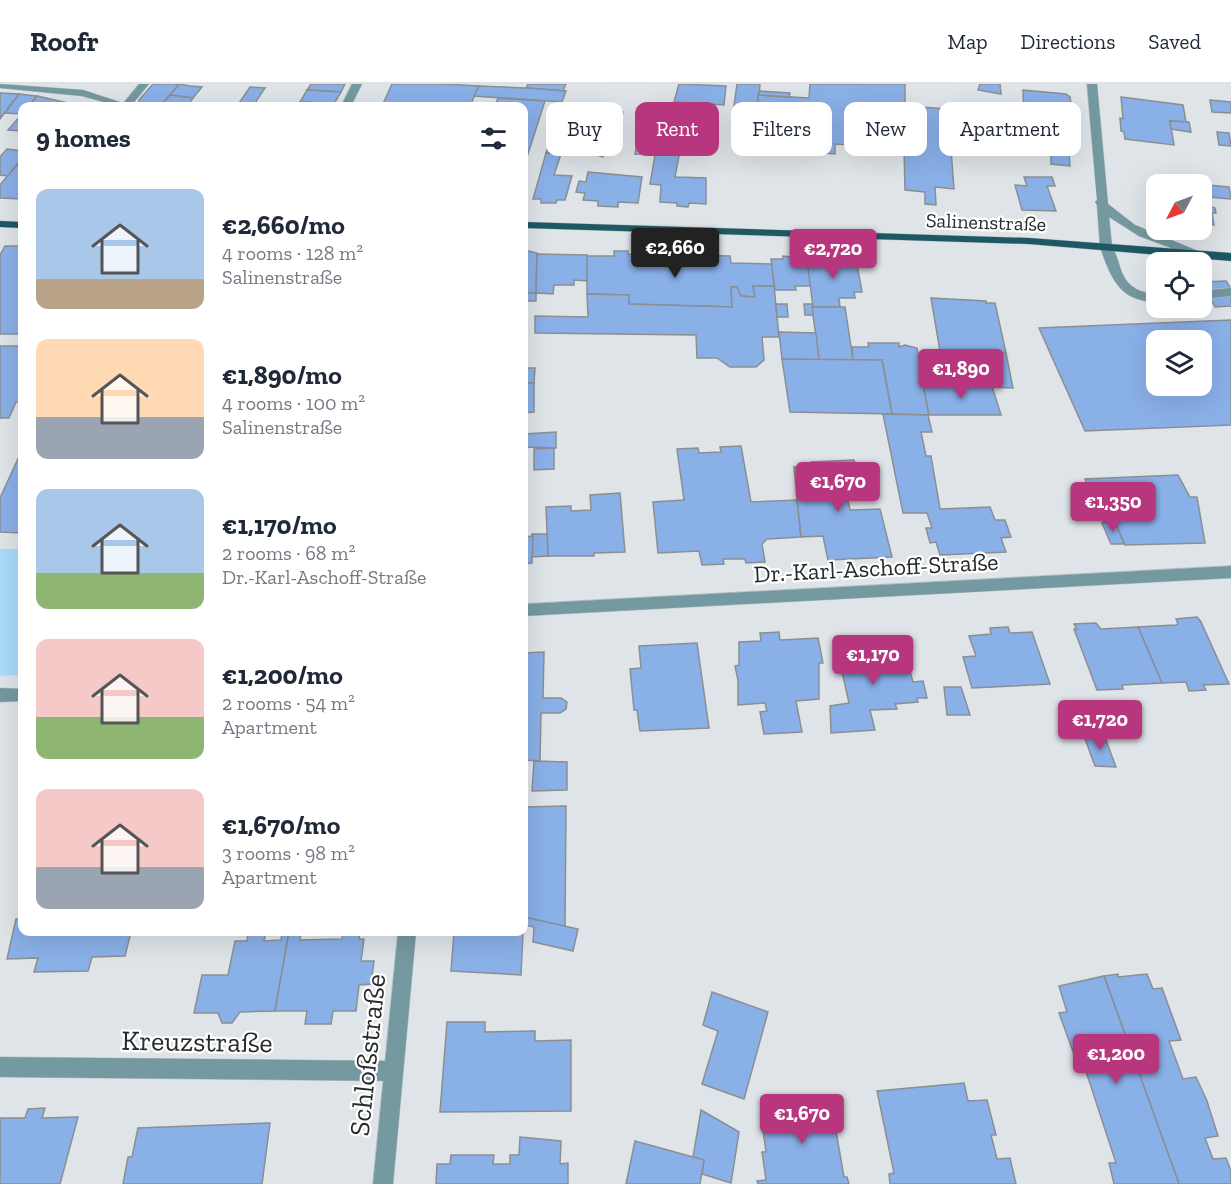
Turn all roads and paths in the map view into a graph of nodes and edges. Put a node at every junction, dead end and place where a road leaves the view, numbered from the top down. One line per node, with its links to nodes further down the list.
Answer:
1 (144, 84): 6 (street)
2 (357, 84): 7 (street)
3 (1092, 84): 8 (street)
4 (0, 86): 5 (street)
5 (113, 102)
6 (130, 102)
7 (348, 102)
8 (1100, 202): 12 (street); 14 (street)
9 (0, 224): 10 (main road)
10 (18, 225)
11 (528, 225): 12 (main road, Salinenstraße)
12 (1106, 247): 13 (main road, Salinenstraße); 19 (street)
13 (1179, 252)
14 (1192, 252)
15 (1212, 255): 16 (main road, Salinenstraße)
16 (1231, 257)
17 (1231, 292): 18 (street)
18 (1212, 294)
19 (1146, 297)
20 (1231, 572): 21 (street, Dr.-Karl-Aschoff-Straße)
21 (528, 610)
22 (0, 695): 23 (street)
23 (18, 695)
24 (407, 936): 26 (street, Schloßstraße)
25 (0, 1067): 26 (street, Kreuzstraße)
26 (393, 1071): 27 (street, Schloßstraße)
27 (383, 1184)

